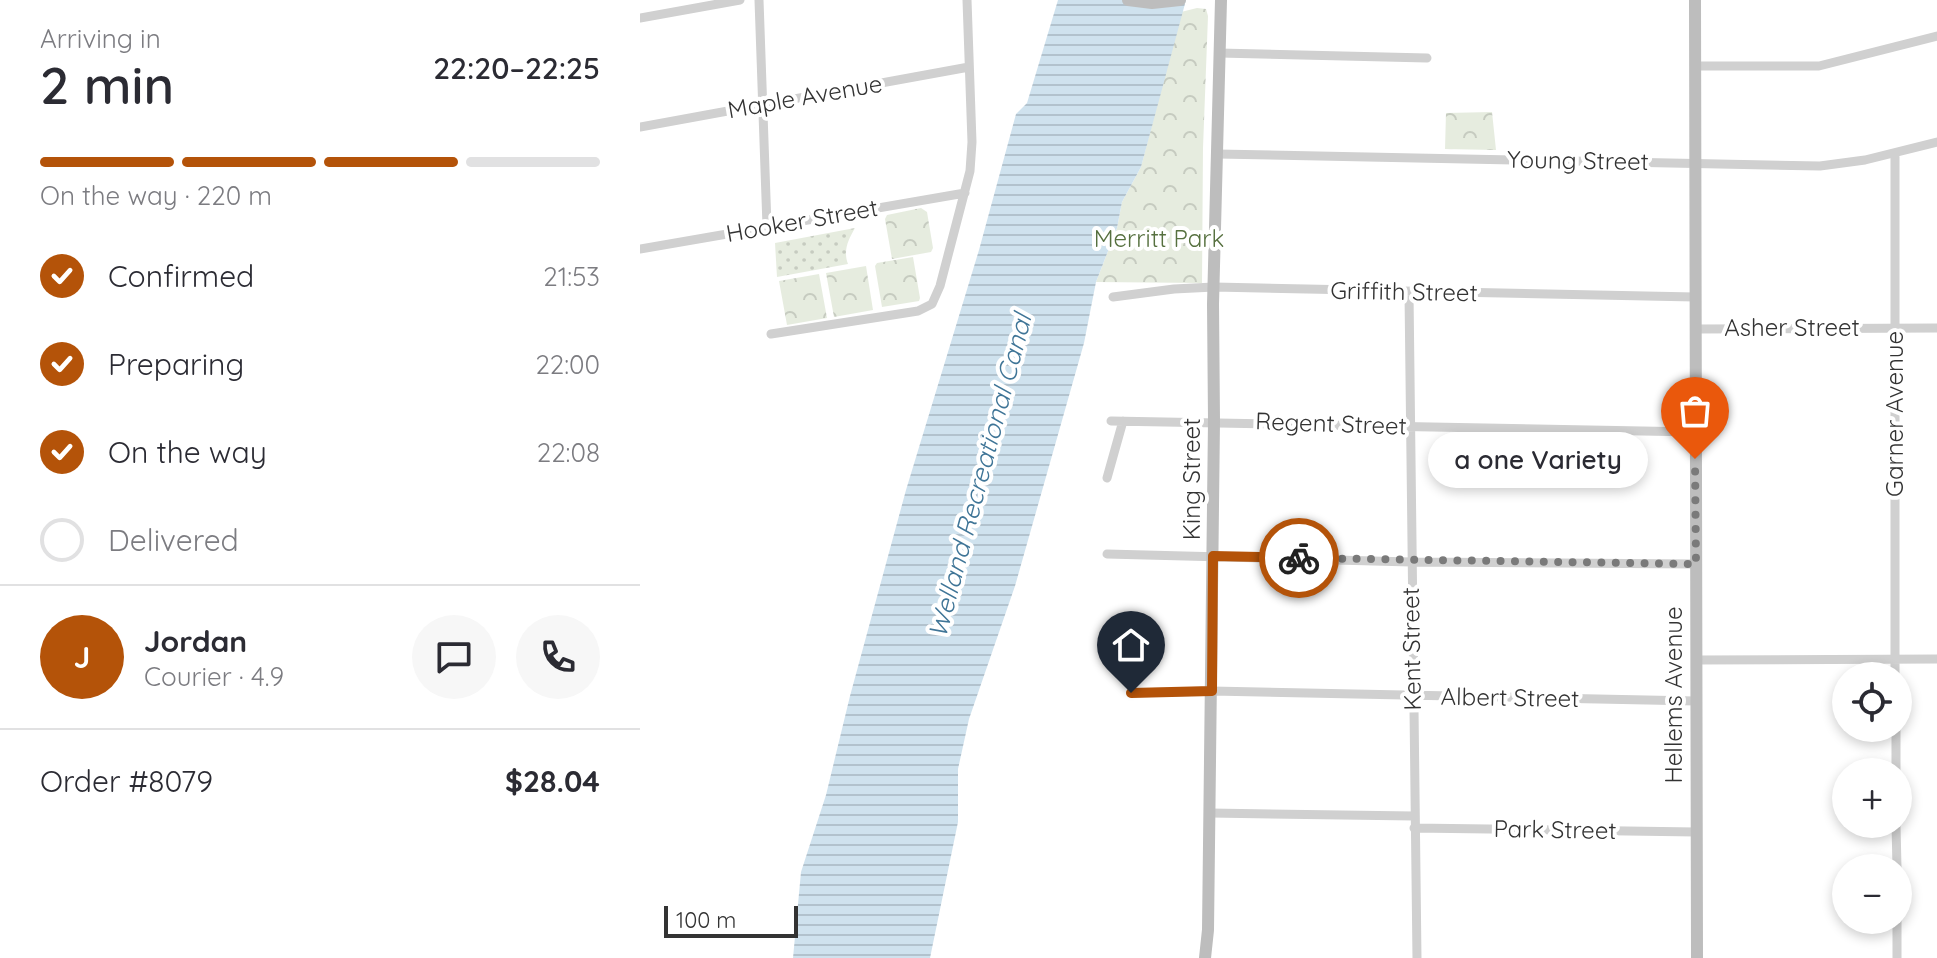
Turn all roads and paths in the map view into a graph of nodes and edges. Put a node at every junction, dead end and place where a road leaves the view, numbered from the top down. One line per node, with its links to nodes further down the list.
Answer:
1 (740, 0): 8 (street)
2 (759, 0): 14 (street)
3 (967, 0): 13 (street)
4 (1128, 0): 5 (main road)
5 (1180, 0)
6 (1221, 0): 10 (main road, King Street)
7 (1695, 0): 12 (main road, Hellems Avenue)
8 (640, 18)
9 (1937, 36): 12 (street)
10 (1219, 53): 11 (street); 18 (main road, King Street)
11 (1427, 58)
12 (1695, 66): 19 (main road, Hellems Avenue)
13 (969, 67): 14 (street, Maple Avenue); 20 (street)
14 (762, 105): 15 (street, Maple Avenue); 21 (street)
15 (640, 127)
16 (1937, 142): 17 (street, Young Street)
17 (1895, 153): 19 (street, Young Street); 27 (street, Garner Avenue)
18 (1217, 154): 19 (street, Young Street); 23 (main road, King Street)
19 (1695, 164): 26 (main road, Hellems Avenue)
20 (965, 193): 21 (street, Hooker Street); 30 (street)
21 (767, 226): 22 (street, Hooker Street)
22 (640, 249)
23 (1214, 287): 24 (street, Griffith Street); 25 (street, Griffith Street); 33 (main road, King Street)
24 (1409, 293): 26 (street, Griffith Street); 34 (street, Kent Street)
25 (1113, 297)
26 (1695, 297): 29 (main road, Hellems Avenue)
27 (1895, 328): 28 (street, Asher Street); 29 (street, Asher Street); 41 (street, Garner Avenue)
28 (1937, 328)
29 (1695, 329): 35 (main road, Hellems Avenue)
30 (771, 334)
31 (1111, 421): 32 (street, Regent Street)
32 (1123, 421): 33 (street, Regent Street); 36 (street)
33 (1214, 421): 34 (street, Regent Street); 38 (main road, King Street)
34 (1410, 427): 35 (street, Regent Street); 39 (street, Kent Street)
35 (1695, 432): 40 (main road, Hellems Avenue)
36 (1107, 478)
37 (1107, 554): 38 (street)
38 (1213, 556): 39 (street); 44 (main road, King Street)
39 (1411, 562): 40 (street); 46 (street, Kent Street)
40 (1696, 564): 43 (main road, Hellems Avenue)
41 (1895, 659): 42 (street); 43 (street)
42 (1937, 659)
43 (1696, 660): 47 (main road, Hellems Avenue)
44 (1212, 691): 45 (street, Albert Street); 46 (street, Albert Street); 48 (main road, King Street)
45 (1131, 693)
46 (1413, 696): 47 (street, Albert Street); 49 (street, Kent Street)
47 (1696, 701): 51 (main road, Hellems Avenue)
48 (1210, 813): 49 (street); 53 (main road, King Street)
49 (1414, 816): 50 (street, Kent Street)
50 (1414, 828): 51 (street, Park Street); 54 (street, Kent Street)
51 (1696, 832): 55 (main road, Hellems Avenue)
52 (1897, 934): 56 (street)
53 (1205, 958)
54 (1417, 958)
55 (1697, 958)
56 (1897, 958)

